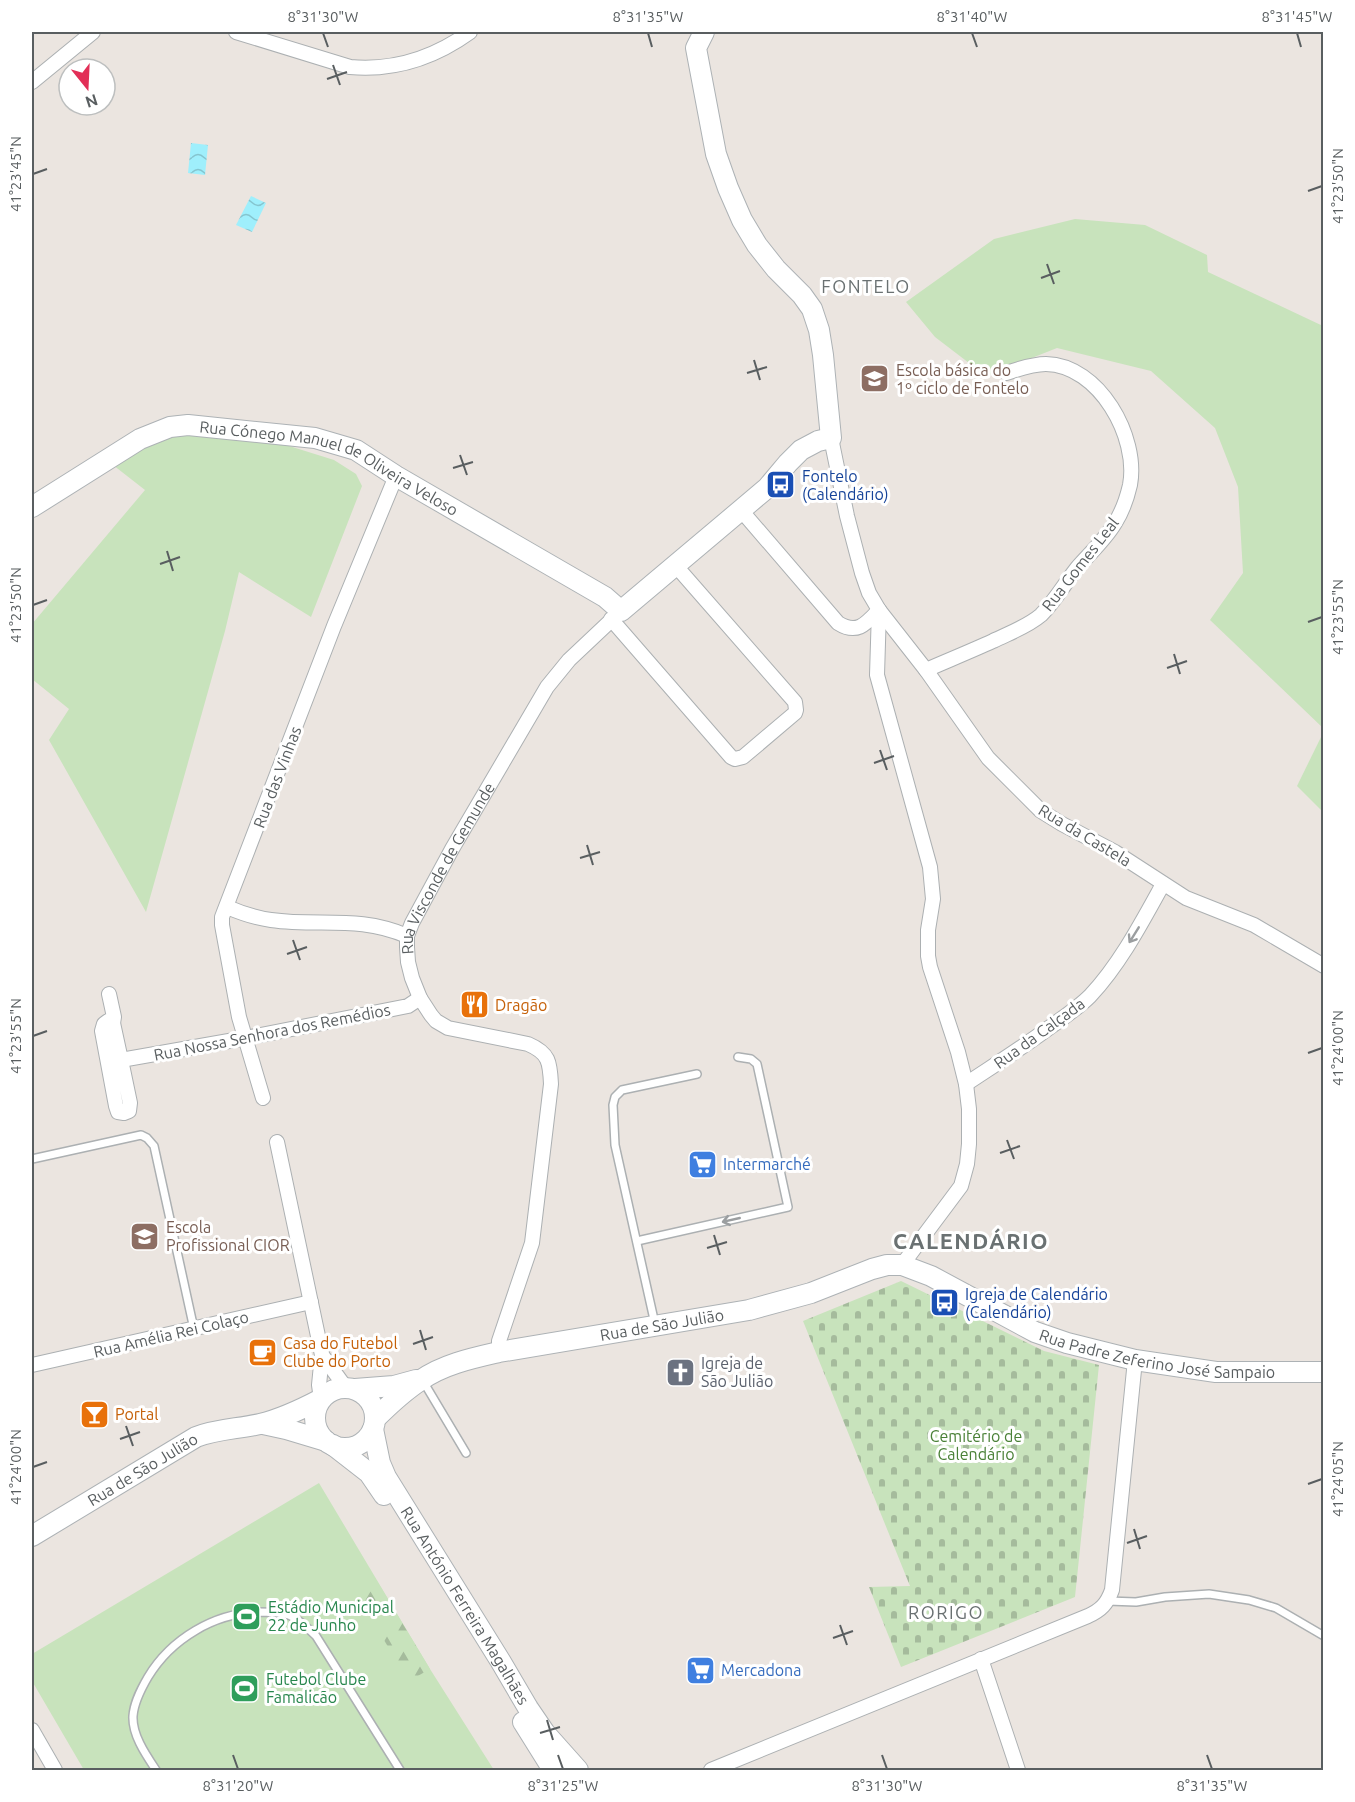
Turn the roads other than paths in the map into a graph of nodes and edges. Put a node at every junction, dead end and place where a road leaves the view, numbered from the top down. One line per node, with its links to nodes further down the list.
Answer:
1 (93, 32): 5 (street)
2 (237, 32): 3 (street)
3 (470, 32)
4 (696, 37): 7 (street)
5 (32, 82)
6 (1006, 373): 14 (street, Rua Gomes Leal)
7 (831, 438): 10 (street, Rua Visconde de Gemunde); 12 (street, Rua da Castela)
8 (396, 476): 9 (street, Rua Cónego Manuel de Oliveira Veloso); 13 (street, Rua Cónego Manuel de Oliveira Veloso); 16 (street, Rua das Vinhas)
9 (32, 507)
10 (740, 509): 11 (street, Rua Visconde de Gemunde); 12 (street)
11 (676, 566): 13 (street, Rua Visconde de Gemunde); 13 (street)
12 (879, 610): 14 (street, Rua da Castela); 26 (street)
13 (616, 615): 17 (street, Rua Visconde de Gemunde)
14 (926, 670): 15 (street, Rua da Castela)
15 (1163, 884): 18 (street, Rua da Castela); 26 (street, Rua da Calçada, one-way to 26)
16 (227, 907): 17 (street); 22 (street, Rua das Vinhas)
17 (407, 936): 20 (street, Rua Visconde de Gemunde)
18 (1323, 966)
19 (109, 994): 21 (street)
20 (420, 998): 22 (street, Rua Nossa Senhora dos Remédios); 35 (street, Rua Visconde de Gemunde)
21 (113, 1023): 24 (street); 24 (street)
22 (246, 1038): 24 (street, Rua Nossa Senhora dos Remédios); 27 (street, Rua das Vinhas)
23 (738, 1057): 30 (lane, one-way to 30)
24 (121, 1060)
25 (697, 1074): 30 (lane)
26 (966, 1084): 31 (street)
27 (263, 1098)
28 (277, 1142): 32 (street)
29 (32, 1159): 34 (lane)
30 (637, 1241): 33 (lane)
31 (902, 1265): 33 (street, Rua de São Julião); 37 (street, Rua Padre Zeferino José Sampaio)
32 (311, 1302): 34 (street, Rua Amélia Rei Colaço); 36 (street)
33 (656, 1326): 35 (street, Rua de São Julião)
34 (194, 1329): 38 (street, Rua Amélia Rei Colaço)
35 (499, 1352): 40 (street, Rua de São Julião)
36 (322, 1355): 41 (street); 42 (street)
37 (1135, 1360): 39 (street, Rua Padre Zeferino José Sampaio); 48 (street)
38 (32, 1365)
39 (1323, 1372)
40 (422, 1379): 41 (street, Rua de São Julião); 44 (street, Rua de São Julião); 46 (lane)
41 (350, 1389): 42 (street); 44 (street)
42 (321, 1400): 43 (street, Rua de São Julião); 45 (street)
43 (260, 1424): 45 (street, Rua de São Julião); 47 (street, Rua de São Julião)
44 (374, 1424): 45 (street); 56 (street, Rua António Ferreira Magalhães)
45 (329, 1443): 55 (street, Rua António Ferreira Magalhães)
46 (466, 1453)
47 (32, 1536)
48 (1108, 1601): 49 (lane); 50 (street)
49 (1323, 1636)
50 (981, 1659): 57 (street); 58 (street)
51 (32, 1730): 52 (street)
52 (55, 1770)
53 (156, 1770): 54 (lane)
54 (400, 1770)
55 (553, 1770)
56 (578, 1770)
57 (711, 1770)
58 (1018, 1770)

